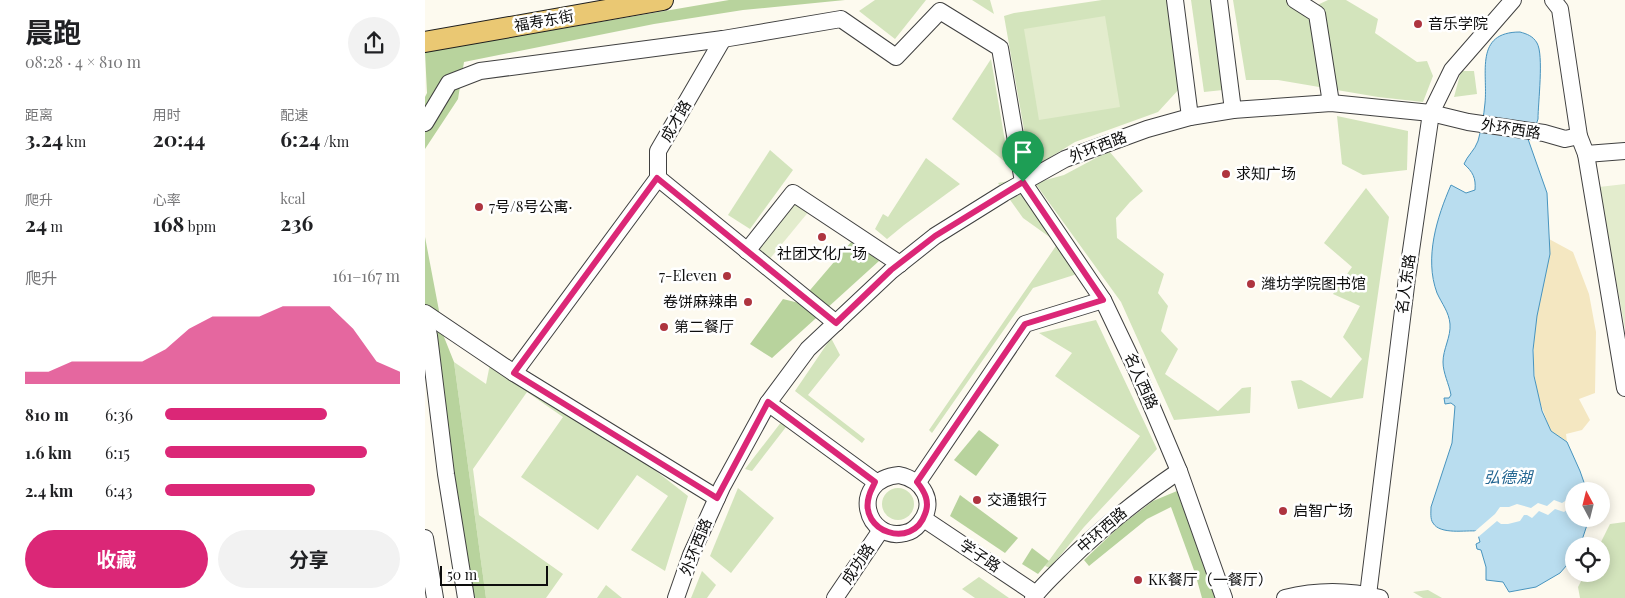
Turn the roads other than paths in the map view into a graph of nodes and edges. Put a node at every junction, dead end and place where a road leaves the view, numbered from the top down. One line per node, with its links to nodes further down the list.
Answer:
1 (663, 0): 8 (main road, 福寿东街)
2 (1175, 0): 12 (street)
3 (1219, 0): 10 (street)
4 (1295, 0): 9 (street)
5 (1513, 0): 11 (street, 名人东路)
6 (1553, 0): 14 (street)
7 (723, 39): 13 (street); 17 (street, 成才路); 18 (street)
8 (425, 42)
9 (1331, 103): 10 (street, 外环西路); 11 (street, 外环西路)
10 (1233, 110): 12 (street, 外环西路)
11 (1431, 113): 14 (street, 外环西路); 36 (street, 名人东路)
12 (1190, 117): 18 (street, 外环西路)
13 (425, 123)
14 (1579, 136): 16 (street)
15 (1625, 151): 16 (street)
16 (1586, 154): 26 (street)
17 (657, 178): 19 (street); 25 (street)
18 (1023, 182): 20 (street, 外环西路); 21 (street, 名人西路)
19 (747, 250): 20 (street); 24 (street)
20 (900, 264): 24 (street, 外环西路)
21 (1103, 300): 28 (street, 名人西路); 30 (street)
22 (425, 313): 25 (street)
23 (425, 317): 38 (street)
24 (836, 323): 27 (street, 外环西路)
25 (514, 373): 31 (street)
26 (1625, 388)
27 (768, 402): 29 (street); 31 (street, 外环西路)
28 (1179, 471): 35 (street, 中环西路); 41 (street, 名人西路)
29 (875, 482): 30 (street); 33 (street)
30 (917, 482): 32 (street)
31 (717, 498): 39 (street, 外环西路)
32 (924, 519): 33 (street); 35 (street, 学子路)
33 (881, 530): 40 (street, 成功路)
34 (425, 538): 37 (street)
35 (1034, 596)
36 (1374, 596): 42 (street)
37 (435, 598)
38 (466, 598)
39 (675, 598)
40 (835, 598)
41 (1224, 598)
42 (1285, 598)

